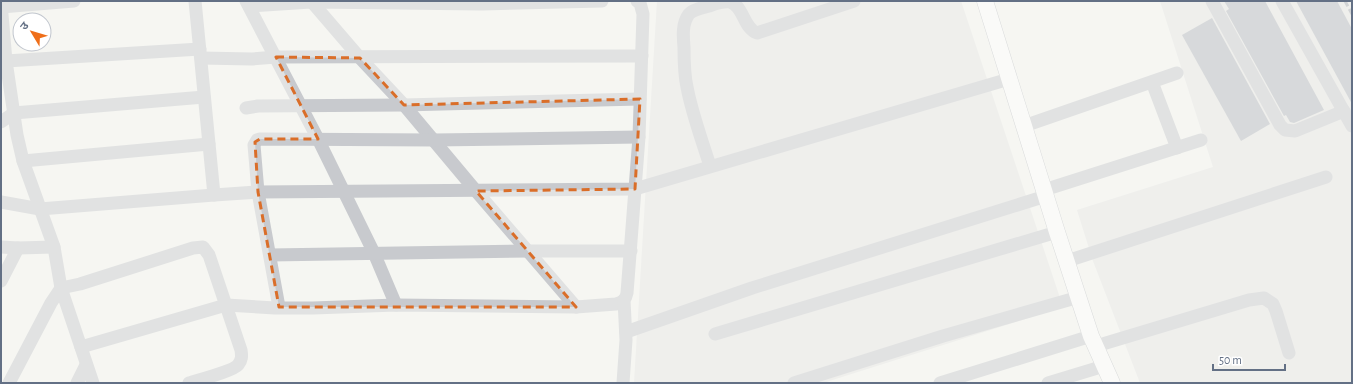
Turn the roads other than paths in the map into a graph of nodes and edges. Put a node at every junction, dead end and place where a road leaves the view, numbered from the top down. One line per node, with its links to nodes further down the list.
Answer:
1 (74, 1): 12 (street)
2 (195, 1): 13 (street)
3 (311, 1): 4 (street); 11 (street); 16 (street)
4 (602, 1)
5 (637, 1): 14 (street)
6 (854, 1): 38 (street)
7 (985, 1): 19 (main road)
8 (1212, 1): 26 (street)
9 (1282, 1): 26 (street)
10 (1, 4): 12 (street)
11 (247, 4): 15 (street)
12 (1, 7): 17 (street)
13 (200, 53): 15 (street); 17 (street); 21 (street)
14 (642, 56): 16 (street); 22 (street)
15 (276, 58): 16 (street); 24 (street)
16 (360, 58): 23 (street)
17 (6, 61): 27 (street)
18 (1177, 73): 20 (street)
19 (1009, 79): 29 (main road); 38 (street)
20 (1152, 82): 29 (street); 36 (street)
21 (204, 97): 27 (street); 35 (street)
22 (640, 99): 23 (street); 31 (street)
23 (404, 105): 24 (street); 33 (street)
24 (300, 106): 25 (street); 32 (street)
25 (246, 108)
26 (1344, 111): 30 (street)
27 (14, 113): 28 (street); 37 (street)
28 (1, 122)
29 (1024, 126): 44 (main road)
30 (1352, 126)
31 (639, 137): 33 (street); 40 (street)
32 (318, 139): 33 (street); 41 (street); 43 (street)
33 (434, 140): 42 (street)
34 (1201, 140): 36 (street)
35 (209, 144): 37 (street); 45 (street)
36 (1177, 148): 44 (street)
37 (23, 160): 47 (street)
38 (710, 166): 40 (street)
39 (1326, 177): 56 (street)
40 (635, 188): 42 (street); 53 (street)
41 (343, 191): 42 (street); 43 (street); 54 (street)
42 (476, 191): 52 (street)
43 (258, 192): 45 (street); 55 (street)
44 (1045, 193): 48 (main road); 65 (street)
45 (214, 195): 47 (street)
46 (1, 202): 47 (street)
47 (40, 209): 49 (street)
48 (1057, 232): 56 (main road); 66 (street)
49 (54, 246): 51 (street); 58 (street)
50 (1, 247): 51 (street)
51 (18, 248): 57 (street)
52 (529, 251): 53 (street); 54 (street); 64 (street)
53 (631, 251): 60 (street)
54 (374, 253): 55 (street); 62 (street)
55 (270, 255): 63 (street)
56 (1067, 261): 59 (main road)
57 (1, 281)
58 (61, 288): 61 (street); 68 (street); 72 (street)
59 (1079, 297): 67 (main road); 77 (street)
60 (624, 300): 64 (street); 65 (street)
61 (226, 305): 63 (street); 68 (street); 75 (street)
62 (396, 305): 63 (street); 64 (street)
63 (279, 307)
64 (576, 307)
65 (626, 332): 76 (street)
66 (715, 334)
67 (1093, 341): 69 (street); 71 (main road); 78 (street)
68 (81, 347): 70 (street)
69 (1289, 353)
70 (86, 365): 73 (street); 74 (street)
71 (1104, 366): 79 (street); 80 (main road)
72 (10, 380)
73 (77, 383)
74 (93, 383)
75 (189, 383)
76 (623, 383)
77 (794, 383)
78 (940, 383)
79 (1048, 383)
80 (1112, 383)

